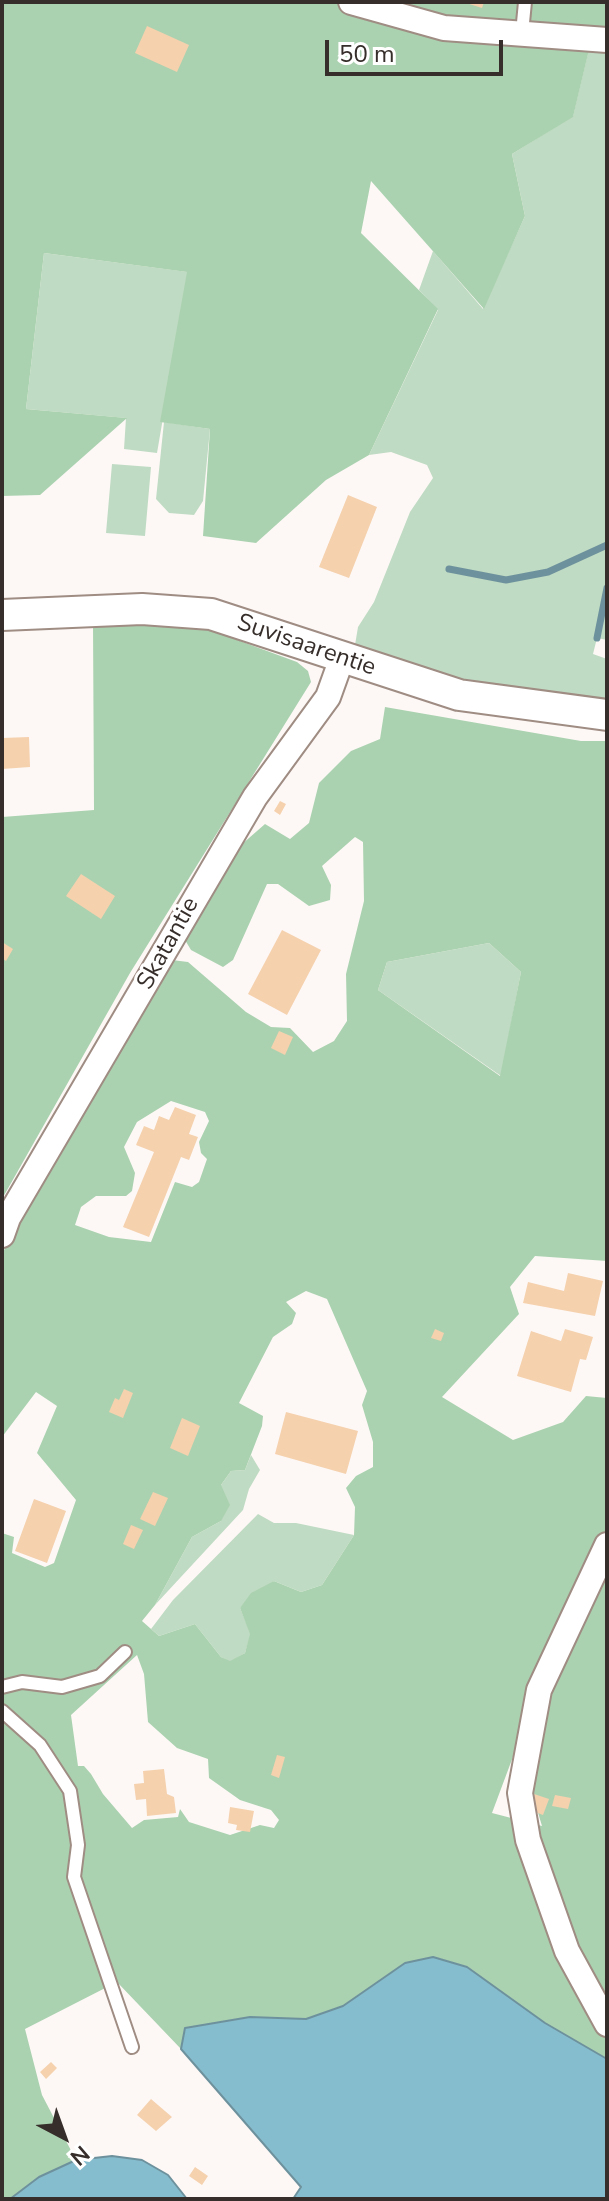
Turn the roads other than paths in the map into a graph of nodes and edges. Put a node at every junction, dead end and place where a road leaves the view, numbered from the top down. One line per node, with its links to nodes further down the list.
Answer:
1 (351, 2): 3 (street)
2 (525, 2): 3 (lane)
3 (522, 33): 4 (street)
4 (607, 40)
5 (2, 615): 6 (street, Suvisaarentie)
6 (342, 658): 7 (street, Suvisaarentie); 8 (street, Skatantie)
7 (607, 715)
8 (4, 1223)
9 (607, 1545): 13 (street)
10 (125, 1652): 11 (lane)
11 (2, 1687)
12 (2, 1711): 14 (lane)
13 (607, 2024)
14 (132, 2047)

